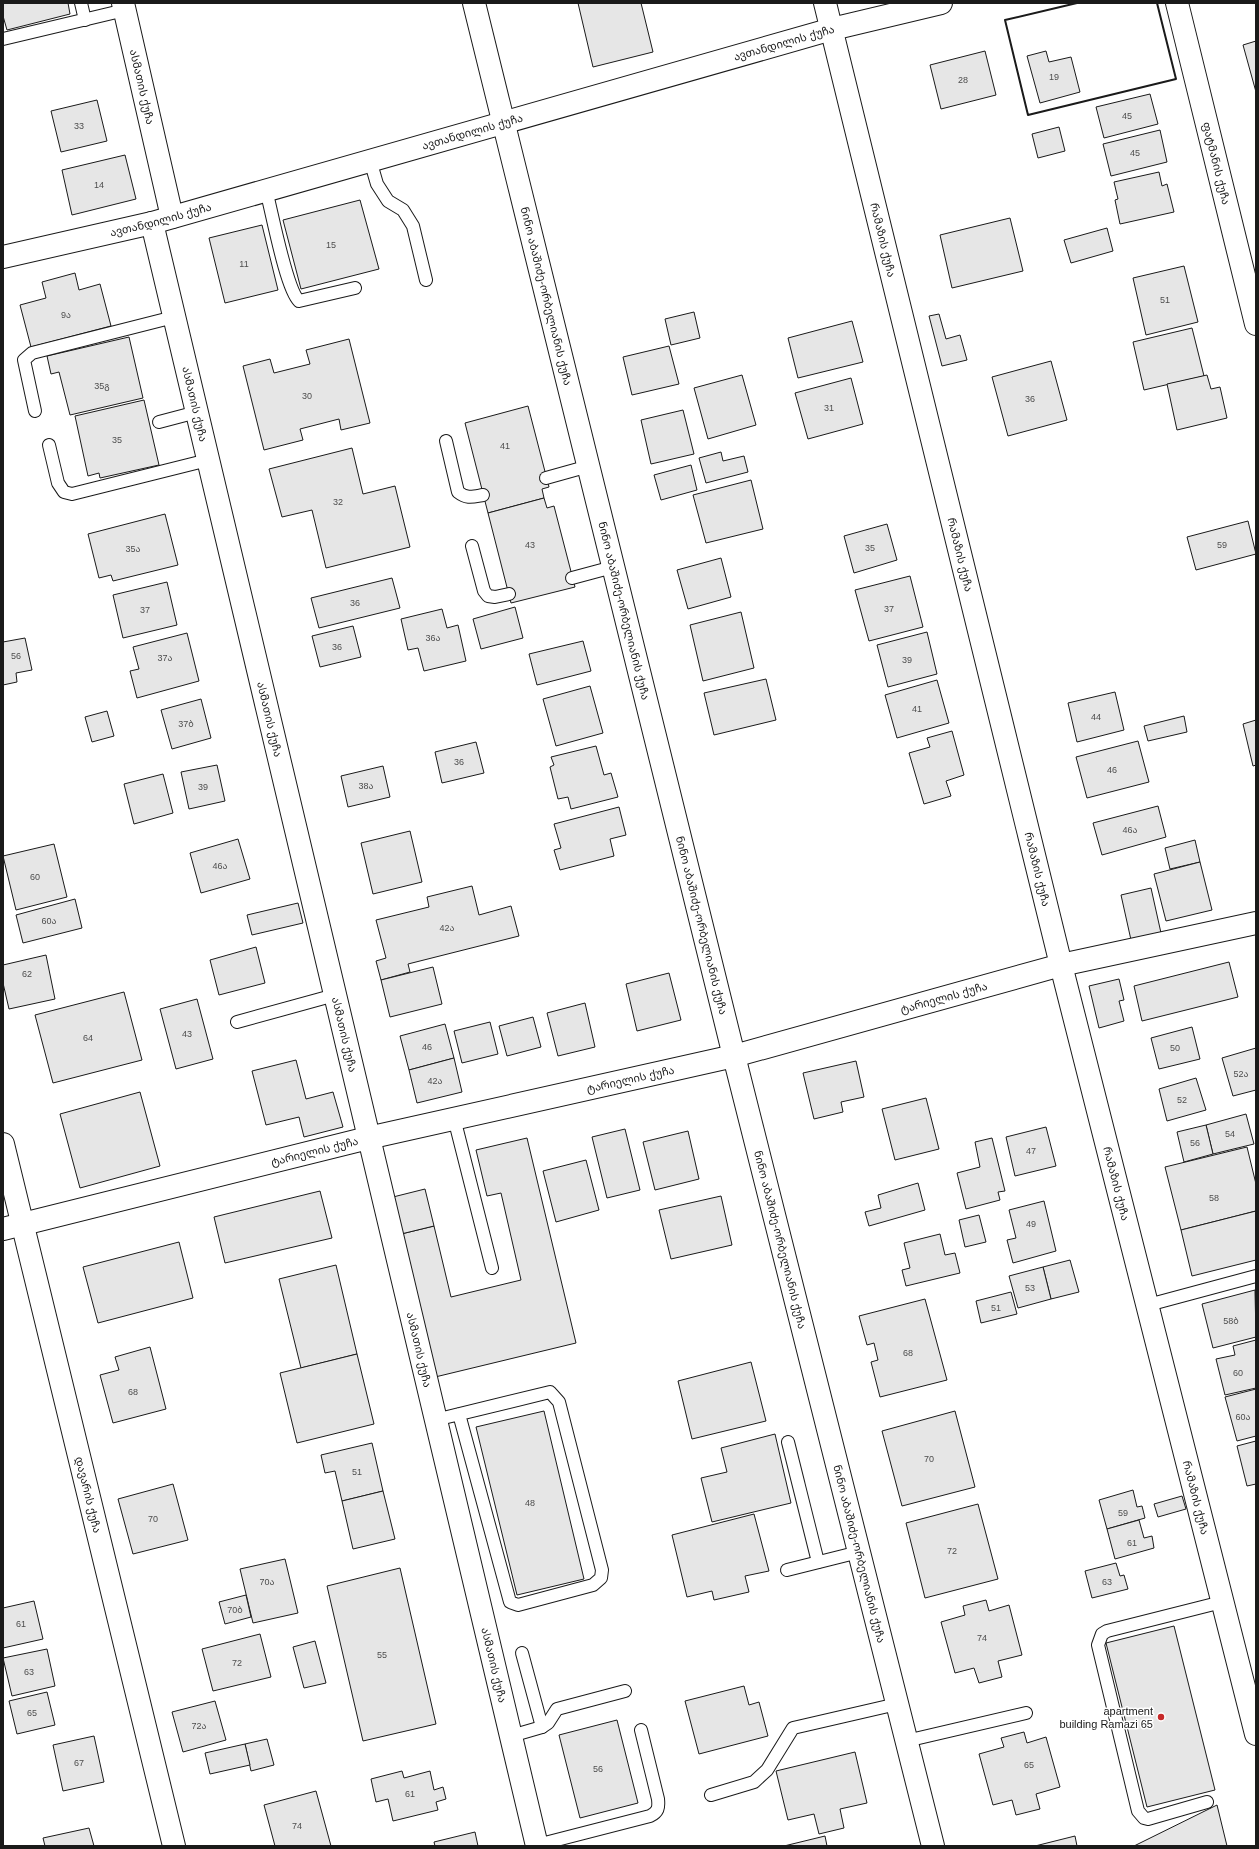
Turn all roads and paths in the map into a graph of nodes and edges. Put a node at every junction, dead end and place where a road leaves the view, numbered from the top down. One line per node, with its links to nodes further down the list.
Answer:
1 (80, 3): 7 (lane)
2 (474, 3): 10 (street, ნინო აბაშიძე-ორბელიანის ქუჩა)
3 (825, 3): 8 (street, რამაზის ქუჩა)
4 (941, 3): 8 (street, ავთანდილის ქუჩა)
5 (1177, 3): 18 (street, ფატმანის ქუჩა)
6 (124, 7): 7 (lane); 13 (street, ასმათის ქუჩა)
7 (85, 20): 9 (lane)
8 (832, 28): 10 (street, ავთანდილის ქუჩა); 33 (street, რამაზის ქუჩა)
9 (3, 39)
10 (504, 123): 11 (street, ავთანდილის ქუჩა); 25 (street, ნინო აბაშიძე-ორბელიანის ქუჩა)
11 (370, 160): 12 (street, ავთანდილის ქუჩა); 15 (lane)
12 (266, 190): 13 (street, ავთანდილის ქუჩა); 16 (lane)
13 (162, 220): 14 (street, ავთანდილის ქუჩა); 17 (street, ასმათის ქუჩა)
14 (3, 257)
15 (426, 280)
16 (355, 288)
17 (174, 317): 19 (lane); 20 (street, ასმათის ქუჩა)
18 (1256, 324)
19 (35, 411)
20 (197, 412): 21 (lane); 24 (street, ასმათის ქუჩა)
21 (159, 422)
22 (446, 440): 27 (lane)
23 (49, 445): 24 (lane)
24 (208, 460): 34 (street, ასმათის ქუჩა)
25 (589, 466): 26 (lane); 29 (street, ნინო აბაშიძე-ორბელიანის ქუჩა)
26 (546, 478)
27 (483, 495)
28 (472, 546): 31 (lane)
29 (614, 567): 30 (lane); 36 (street, ნინო აბაშიძე-ორბელიანის ქუჩა)
30 (572, 578)
31 (509, 594)
32 (1256, 923): 33 (street, ტარიელის ქუჩა)
33 (1062, 965): 36 (street, ტარიელის ქუჩა); 43 (street, რამაზის ქუჩა)
34 (335, 995): 35 (lane); 38 (street, ასმათის ქუჩა)
35 (237, 1022)
36 (734, 1056): 37 (street, ტარიელის ქუჩა); 47 (street, ნინო აბაშიძე-ორბელიანის ქუჩა)
37 (454, 1118): 38 (street, ტარიელის ქუჩა); 41 (lane)
38 (368, 1138): 40 (street, ტარიელის ქუჩა); 45 (street, ასმათის ქუჩა)
39 (3, 1144): 40 (street, დავარის ქუჩა)
40 (12, 1226): 62 (street, დავარის ქუჩა)
41 (492, 1268)
42 (1256, 1276): 43 (lane)
43 (1148, 1305): 50 (street, რამაზის ქუჩა)
44 (459, 1414): 44 (lane); 45 (lane)
45 (436, 1420): 58 (street, ასმათის ქუჩა)
46 (788, 1442): 48 (lane)
47 (859, 1552): 48 (lane); 53 (street, ნინო აბაშიძე-ორბელიანის ქუჩა)
48 (818, 1562): 49 (lane)
49 (787, 1570)
50 (1222, 1602): 57 (street, რამაზის ქუჩა); 61 (lane)
51 (522, 1653): 55 (lane)
52 (625, 1691): 55 (lane)
53 (897, 1704): 59 (street, ნინო აბაშიძე-ორბელიანის ქუჩა); 60 (lane)
54 (1026, 1712): 59 (lane)
55 (542, 1727): 58 (lane)
56 (641, 1730): 63 (lane)
57 (1256, 1734)
58 (511, 1736): 63 (street, ასმათის ქუჩა)
59 (906, 1741): 64 (street, ნინო აბაშიძე-ორბელიანის ქუჩა)
60 (711, 1795)
61 (1207, 1802)
62 (174, 1846)
63 (537, 1846)
64 (933, 1846)

